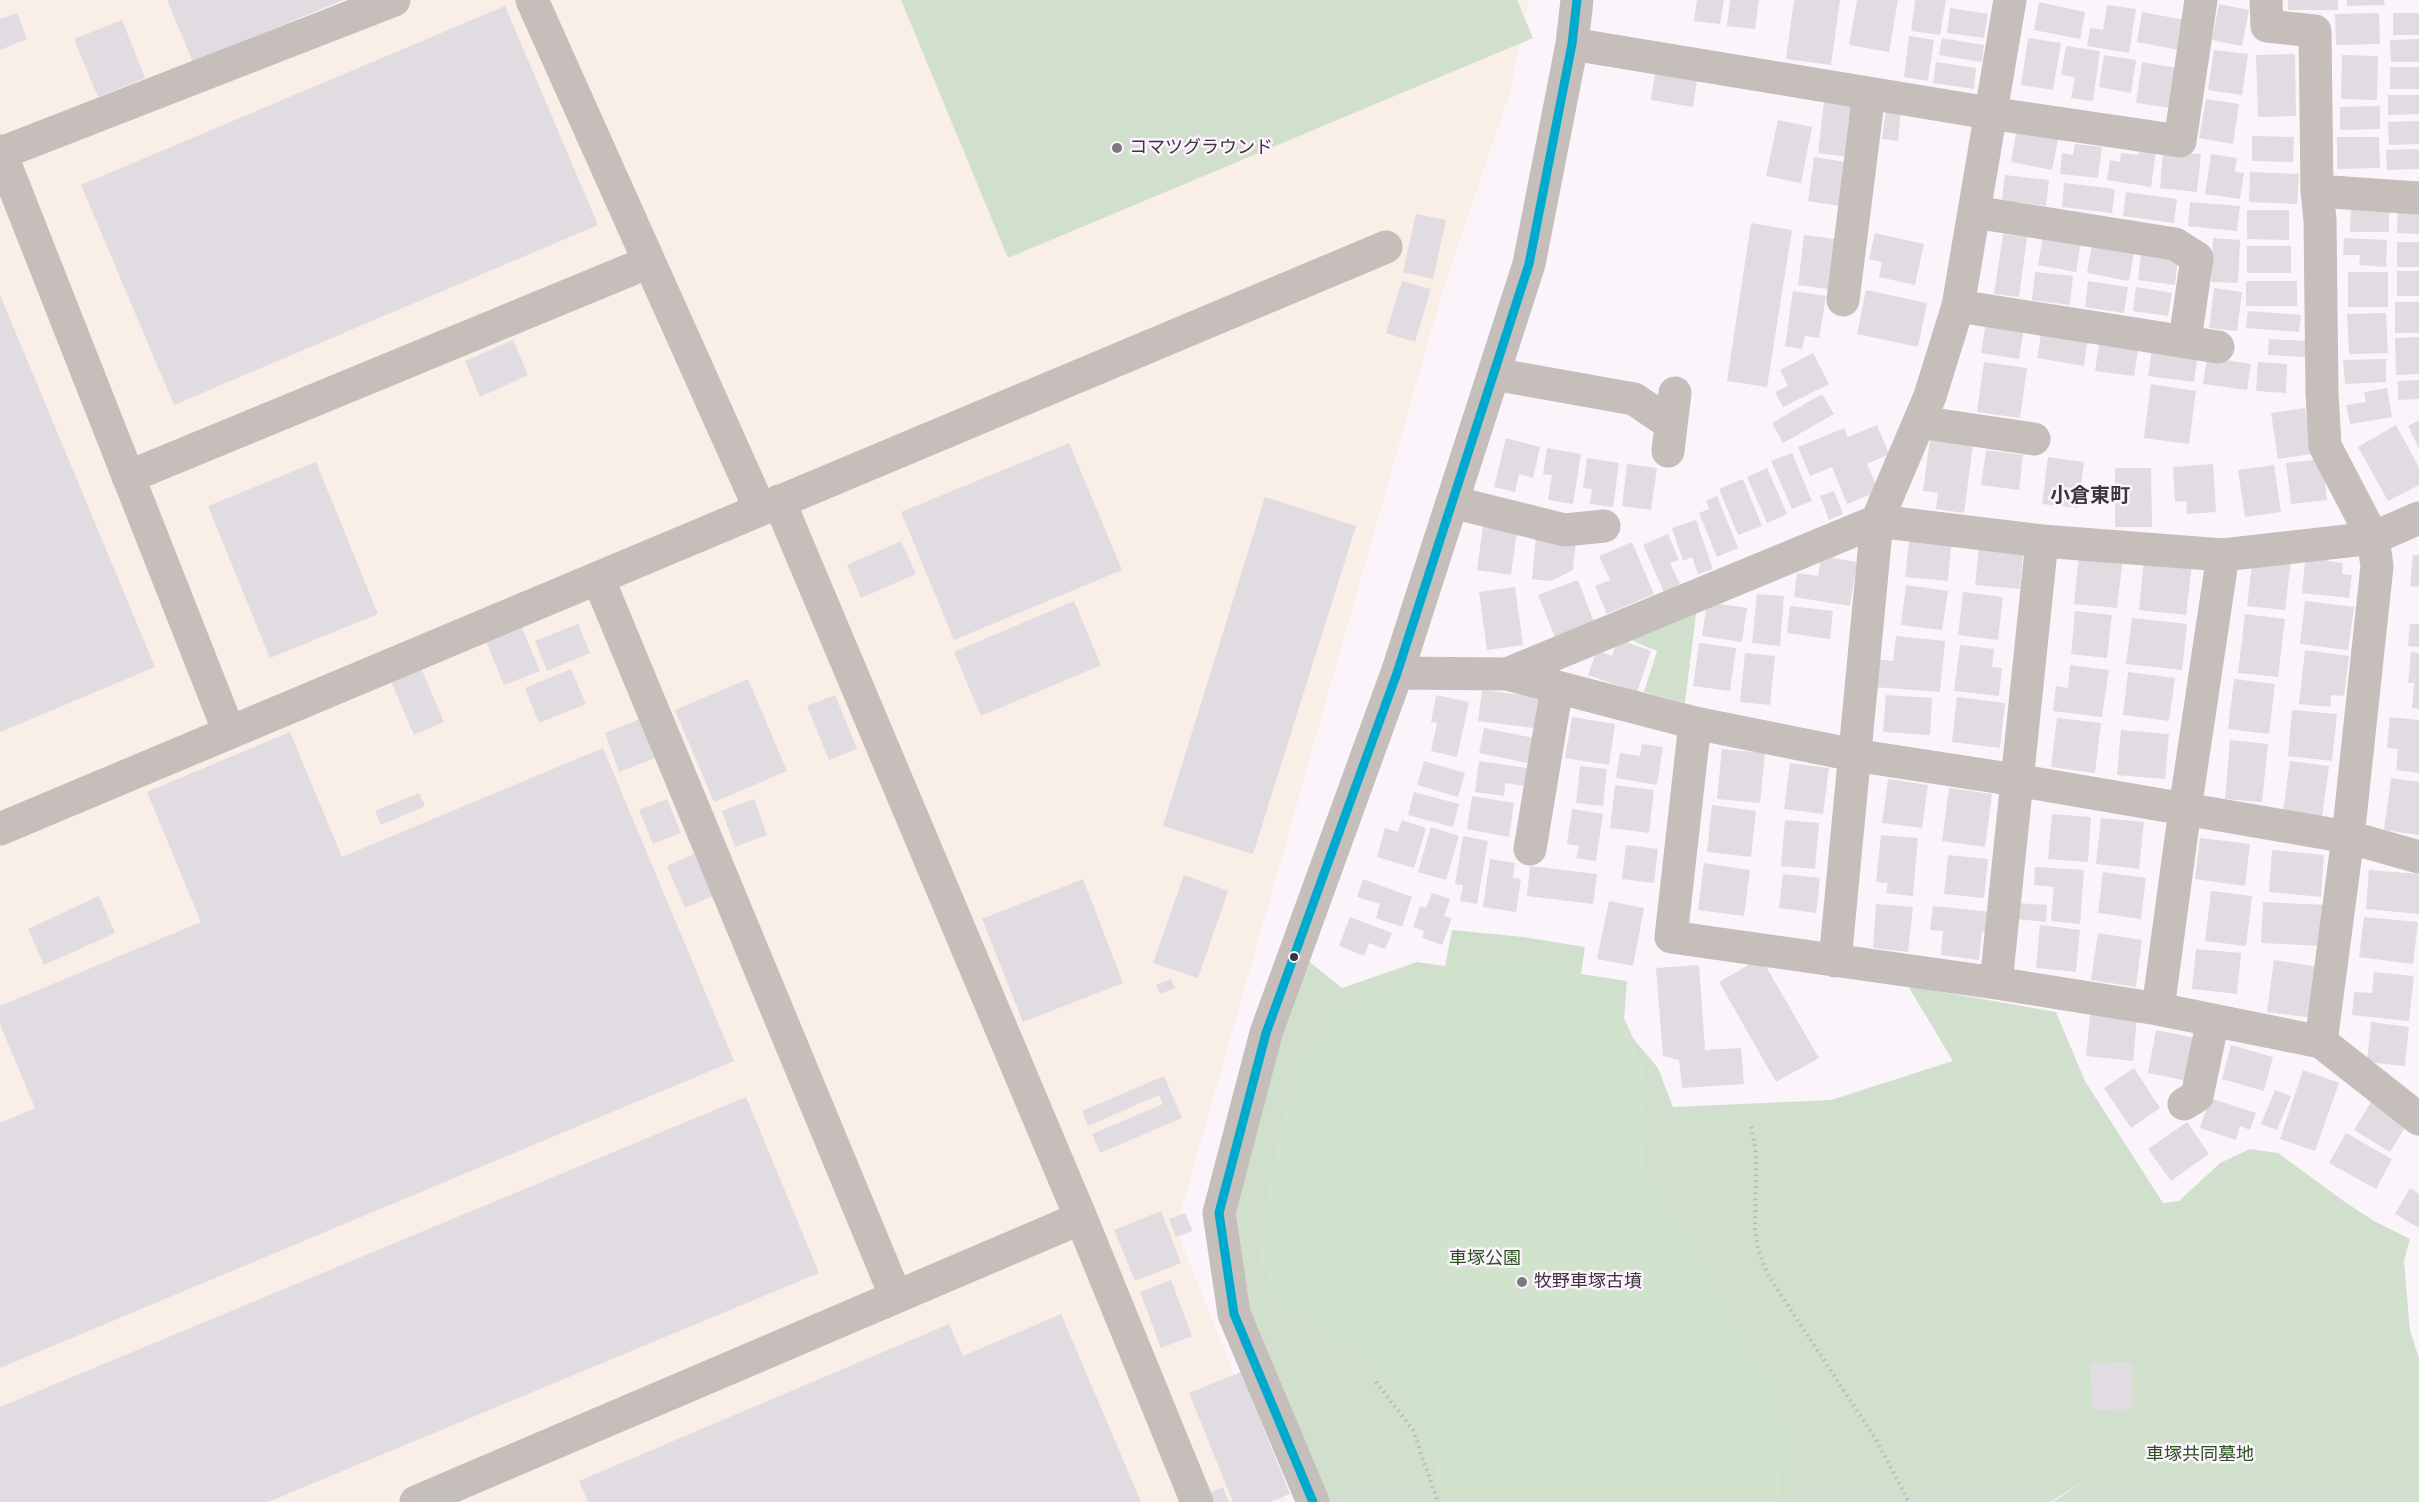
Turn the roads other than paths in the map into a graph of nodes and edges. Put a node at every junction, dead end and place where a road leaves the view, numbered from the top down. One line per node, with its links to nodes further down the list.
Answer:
1 (394, 0): 10 (street)
2 (532, 0): 15 (street)
3 (1577, 0): 7 (street)
4 (2010, 0): 9 (street)
5 (2201, 0): 9 (street)
6 (2266, 0): 11 (street)
7 (1572, 44): 8 (street); 20 (street)
8 (1869, 93): 9 (street); 16 (street)
9 (1989, 113): 13 (street)
10 (0, 152): 24 (street)
11 (2317, 191): 12 (street); 30 (street)
12 (2419, 198)
13 (1974, 212): 17 (street); 18 (street)
14 (1386, 247): 26 (street)
15 (649, 262): 24 (street); 26 (street)
16 (1843, 300)
17 (1958, 306): 18 (street); 21 (street)
18 (2185, 340): 19 (street)
19 (2218, 347)
20 (1494, 374): 22 (street); 25 (street)
21 (1919, 422): 23 (street); 28 (street)
22 (1671, 423)
23 (2034, 439)
24 (128, 477): 38 (street)
25 (1452, 502): 29 (street); 34 (street)
26 (769, 505): 33 (street); 53 (street)
27 (2419, 518): 30 (street)
28 (1877, 521): 31 (street); 35 (street); 39 (street)
29 (1604, 526)
30 (2373, 538): 32 (street); 43 (street)
31 (2042, 541): 32 (street); 40 (street)
32 (2223, 555): 41 (street)
33 (598, 578): 38 (street); 54 (street)
34 (1397, 673): 35 (street); 57 (street)
35 (1508, 674): 36 (street)
36 (1557, 687): 37 (street); 44 (street)
37 (1695, 723): 39 (street); 46 (street)
38 (229, 732): 42 (street)
39 (1854, 755): 40 (street); 46 (street)
40 (2016, 780): 41 (street); 47 (street)
41 (2185, 809): 43 (street); 48 (street)
42 (0, 829)
43 (2348, 837): 45 (street); 50 (street)
44 (1530, 849)
45 (2419, 857)
46 (1835, 961): 47 (street)
47 (1996, 983): 48 (street)
48 (2158, 1009): 49 (street)
49 (2213, 1020): 50 (street); 51 (street)
50 (2321, 1042): 52 (street)
51 (2184, 1104)
52 (2419, 1119)
53 (1081, 1218): 54 (street); 56 (street)
54 (896, 1297): 55 (street)
55 (416, 1502)
56 (1197, 1502)
57 (1313, 1502)

